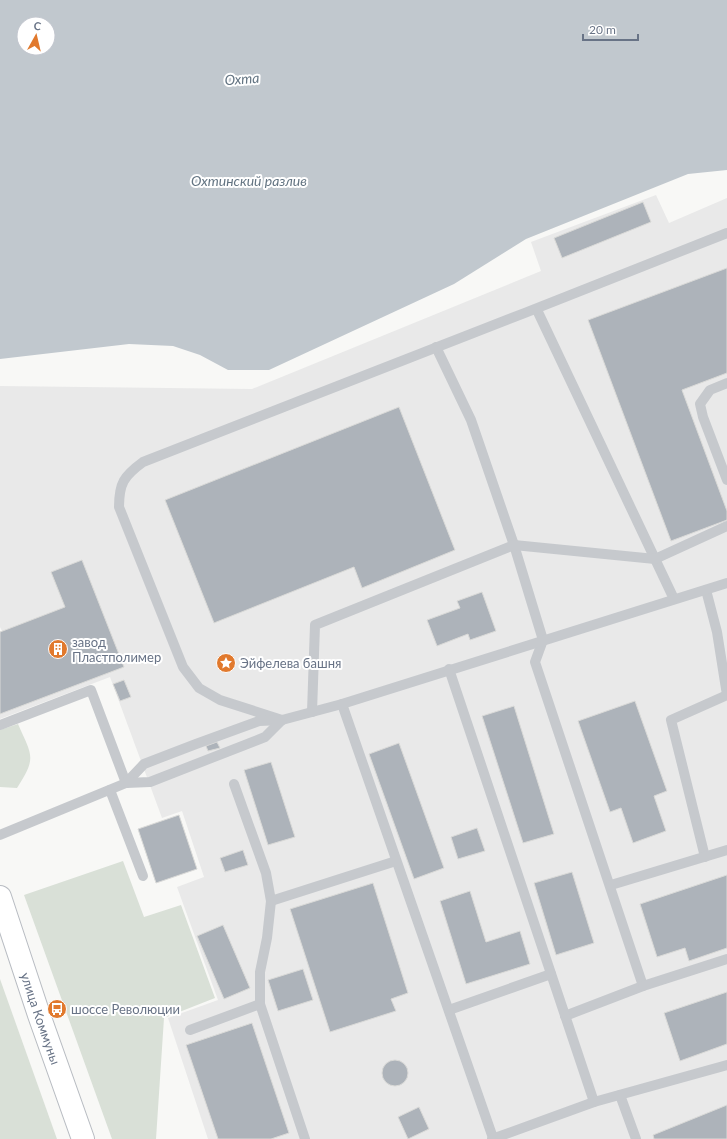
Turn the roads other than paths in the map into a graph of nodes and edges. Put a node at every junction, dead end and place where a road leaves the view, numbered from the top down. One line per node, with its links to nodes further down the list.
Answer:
1 (727, 233): 2 (lane)
2 (537, 310): 3 (lane); 8 (lane)
3 (436, 347): 7 (lane); 17 (lane)
4 (727, 384): 5 (lane)
5 (727, 480)
6 (727, 526): 8 (lane)
7 (514, 545): 8 (lane); 12 (lane); 16 (lane)
8 (655, 559): 11 (lane)
9 (727, 583): 10 (lane)
10 (706, 590): 11 (lane); 14 (lane)
11 (674, 599): 12 (lane)
12 (543, 640): 13 (lane); 27 (lane)
13 (449, 669): 15 (lane); 31 (lane)
14 (727, 695): 24 (lane)
15 (342, 704): 16 (lane); 25 (lane)
16 (312, 712): 17 (lane)
17 (282, 720): 19 (lane); 19 (lane)
18 (0, 725): 19 (lane)
19 (126, 783): 21 (lane)
20 (234, 784): 29 (lane)
21 (110, 790): 22 (lane); 26 (lane)
22 (0, 835)
23 (727, 850): 24 (lane)
24 (705, 857): 27 (lane)
25 (396, 861): 29 (lane); 34 (lane)
26 (143, 876)
27 (611, 885): 32 (lane)
28 (0, 896): 40 (main road, улица Коммуны)
29 (271, 901): 33 (lane)
30 (727, 959): 32 (lane)
31 (551, 974): 34 (lane); 35 (lane)
32 (643, 986): 35 (lane)
33 (260, 1004): 36 (lane); 41 (lane)
34 (449, 1010): 42 (lane)
35 (565, 1016): 39 (lane)
36 (190, 1030)
37 (727, 1065): 38 (lane)
38 (620, 1095): 39 (lane); 43 (lane)
39 (594, 1102): 42 (lane)
40 (84, 1139)
41 (305, 1139)
42 (492, 1139)
43 (636, 1139)

